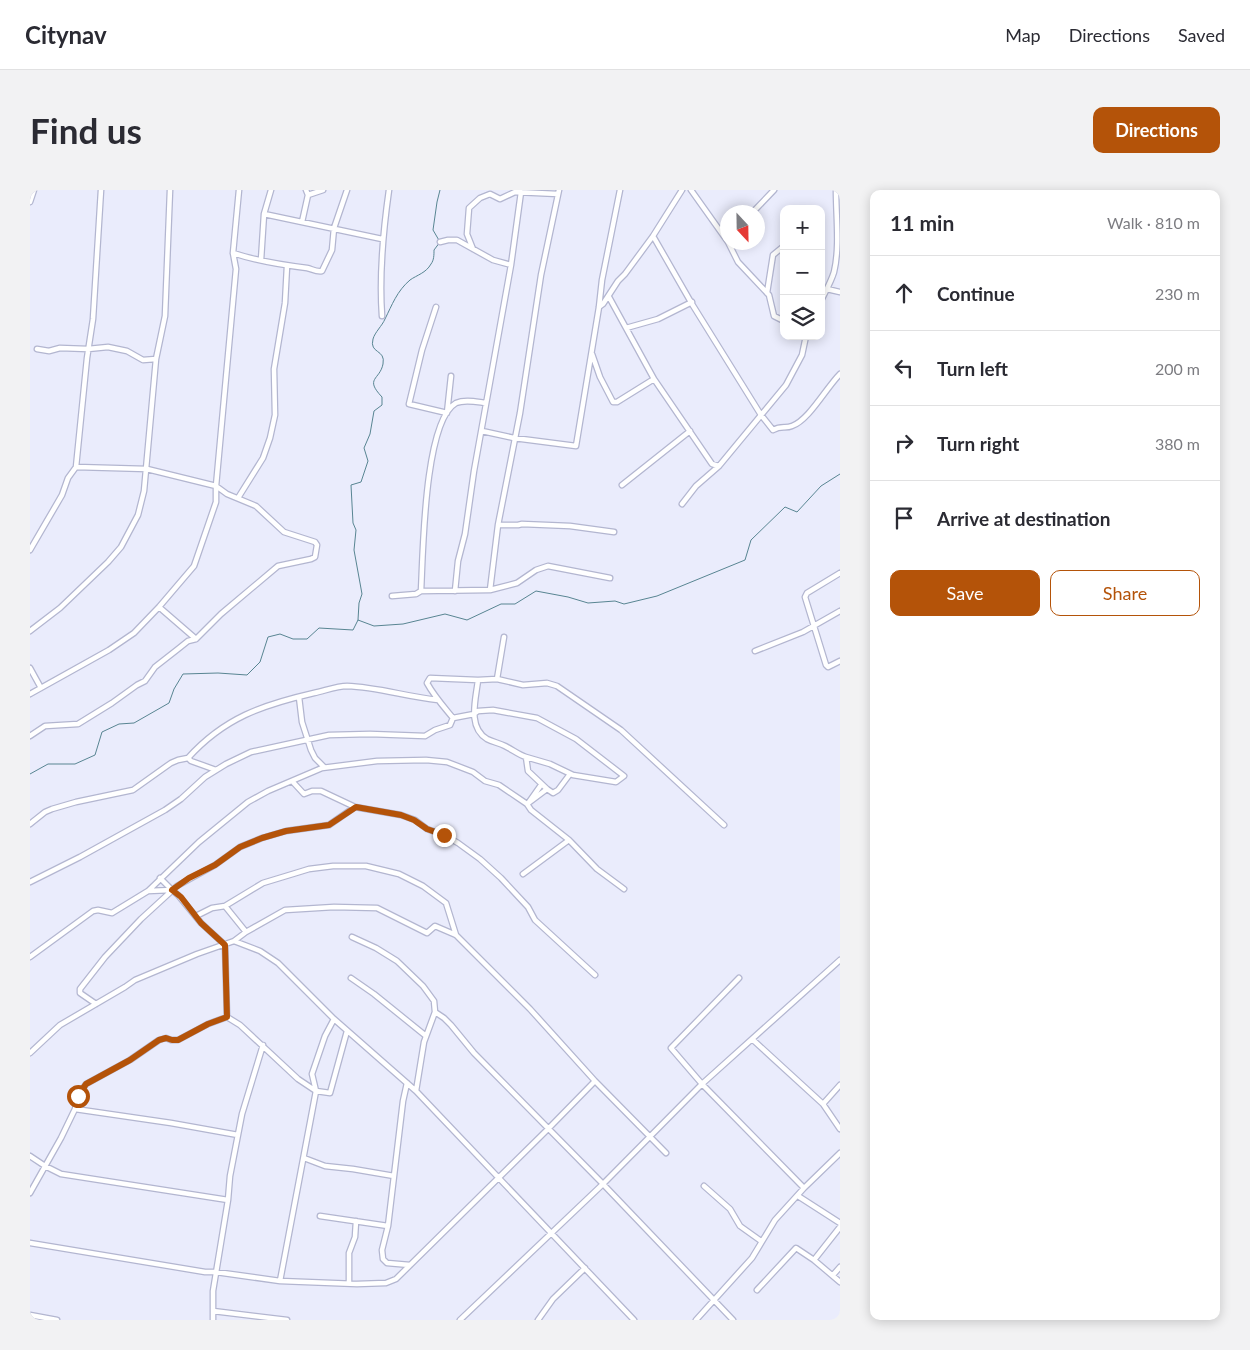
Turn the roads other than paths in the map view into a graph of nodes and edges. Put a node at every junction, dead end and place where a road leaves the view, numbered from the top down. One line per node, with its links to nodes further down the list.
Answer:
1 (34, 190): 19 (street)
2 (100, 190): 48 (street)
3 (170, 190): 50 (street)
4 (239, 190): 31 (street)
5 (277, 190): 15 (street)
6 (306, 190): 18 (street)
7 (323, 190): 18 (street)
8 (347, 190): 23 (street)
9 (389, 190): 26 (street)
10 (620, 190): 42 (street)
11 (682, 190): 25 (street)
12 (691, 190): 24 (street)
13 (774, 190): 20 (street)
14 (836, 190): 35 (street)
15 (271, 191): 21 (street)
16 (522, 192): 17 (street); 28 (street); 33 (street)
17 (558, 192): 59 (street)
18 (308, 196): 22 (street)
19 (30, 202)
20 (760, 205)
21 (264, 214): 22 (street); 32 (street)
22 (302, 222): 23 (street)
23 (334, 228): 26 (street); 34 (street)
24 (720, 228)
25 (653, 236): 39 (street); 40 (street)
26 (382, 238): 43 (street)
27 (440, 242): 28 (street)
28 (473, 249): 33 (street)
29 (780, 249): 37 (street)
30 (732, 250): 37 (street)
31 (233, 253): 32 (street); 64 (street)
32 (260, 260): 34 (street)
33 (512, 265): 54 (street)
34 (287, 266): 65 (street)
35 (827, 289): 36 (street); 38 (street)
36 (840, 292)
37 (768, 293): 44 (street)
38 (824, 295)
39 (609, 298): 42 (street); 45 (street)
40 (692, 302): 45 (street); 56 (street)
41 (436, 307): 55 (street)
42 (599, 307): 49 (street)
43 (382, 316)
44 (780, 319)
45 (626, 328): 53 (street)
46 (805, 340): 56 (street)
47 (37, 349): 48 (street)
48 (88, 349): 50 (street); 61 (street)
49 (591, 353): 53 (street); 59 (street)
50 (156, 359): 62 (street)
51 (840, 374): 56 (street)
52 (451, 376): 55 (street)
53 (654, 379): 58 (street)
54 (486, 403): 55 (street); 57 (street)
55 (447, 413): 73 (street)
56 (762, 415): 60 (street)
57 (482, 431): 59 (street); 74 (street)
58 (690, 431): 60 (street); 63 (street)
59 (514, 438): 67 (street)
60 (719, 466): 66 (street)
61 (76, 468): 62 (street); 69 (street)
62 (147, 469): 64 (street); 79 (street)
63 (622, 485)
64 (216, 486): 65 (street); 76 (street)
65 (238, 498): 81 (street)
66 (682, 504)
67 (498, 525): 68 (street); 72 (street)
68 (614, 532)
69 (30, 550)
70 (840, 573): 78 (street)
71 (610, 578): 72 (street)
72 (490, 590): 74 (street)
73 (421, 591): 74 (street); 75 (street)
74 (455, 591)
75 (392, 596)
76 (159, 607): 81 (street); 87 (street)
77 (840, 611): 78 (street)
78 (813, 627): 82 (street); 83 (street)
79 (30, 631)
80 (504, 638): 85 (street)
81 (196, 639): 93 (street)
82 (755, 651)
83 (840, 661)
84 (30, 668): 87 (street)
85 (497, 679): 86 (street); 106 (street)
86 (478, 680): 90 (street); 91 (street)
87 (41, 688): 88 (street)
88 (30, 694)
89 (299, 697): 90 (street); 94 (street); 96 (street)
90 (438, 700): 92 (street)
91 (474, 714): 92 (street); 95 (street); 99 (street)
92 (453, 718): 94 (street)
93 (30, 736)
94 (307, 740): 97 (street); 98 (street)
95 (526, 757): 99 (street); 101 (street)
96 (188, 758): 98 (street); 105 (street)
97 (324, 767): 100 (street); 103 (street)
98 (216, 770): 110 (street)
99 (570, 774): 102 (street)
100 (292, 781): 104 (street); 109 (street)
101 (541, 784): 102 (street); 103 (street)
102 (546, 789): 103 (street)
103 (527, 804): 107 (street)
104 (356, 807): 112 (street); 123 (street)
105 (30, 824)
106 (724, 825)
107 (569, 840): 108 (street); 111 (street)
108 (523, 874)
109 (160, 878): 112 (street); 113 (street)
110 (30, 882)
111 (624, 889)
112 (172, 890): 113 (street); 115 (street); 126 (street)
113 (148, 891): 121 (street)
114 (224, 906): 115 (street); 116 (street); 117 (street)
115 (196, 916): 120 (street)
116 (246, 932): 117 (street); 119 (street)
117 (456, 935): 135 (street)
118 (352, 937): 127 (street)
119 (234, 941): 120 (street); 129 (street)
120 (225, 945): 126 (street); 128 (street)
121 (30, 957)
122 (840, 960): 132 (street)
123 (595, 975)
124 (351, 978): 131 (street)
125 (739, 978): 137 (street)
126 (96, 1004): 134 (street)
127 (434, 1012): 131 (street); 143 (street)
128 (227, 1017): 133 (street); 142 (street)
129 (334, 1019): 130 (street); 139 (street)
130 (347, 1031): 136 (street); 139 (street)
131 (426, 1036): 140 (street)
132 (752, 1039): 137 (street); 141 (street)
133 (263, 1045): 139 (street); 145 (street)
134 (30, 1053)
135 (595, 1081): 143 (street); 146 (street)
136 (407, 1083): 140 (street); 152 (street)
137 (702, 1084): 146 (street); 156 (street)
138 (840, 1084): 141 (street)
139 (316, 1091): 150 (street)
140 (416, 1091): 153 (street)
141 (823, 1104): 144 (street)
142 (75, 1110): 145 (street); 151 (street)
143 (549, 1128): 153 (street); 154 (street)
144 (840, 1129)
145 (238, 1135): 159 (street)
146 (649, 1137): 147 (street); 154 (street)
147 (666, 1153)
148 (840, 1153): 156 (street)
149 (30, 1156): 151 (street)
150 (304, 1158): 152 (street); 174 (street)
151 (45, 1166): 157 (street); 159 (street)
152 (394, 1176): 163 (street)
153 (499, 1177): 165 (street); 169 (street)
154 (603, 1184): 165 (street); 178 (street)
155 (704, 1186): 166 (street)
156 (804, 1188): 158 (street)
157 (30, 1193)
158 (798, 1196): 162 (street); 166 (street)
159 (228, 1200): 172 (street)
160 (320, 1216): 161 (street)
161 (356, 1221): 163 (street); 176 (street)
162 (840, 1223)
163 (388, 1226): 169 (street)
164 (840, 1227): 168 (street)
165 (551, 1233): 171 (street); 184 (street)
166 (761, 1241): 178 (street)
167 (30, 1243): 172 (street)
168 (814, 1260): 173 (street); 177 (street)
169 (410, 1265): 176 (street)
170 (840, 1267): 173 (street)
171 (585, 1268): 185 (street); 186 (street)
172 (216, 1272): 174 (street); 179 (street)
173 (833, 1275): 175 (street)
174 (280, 1281): 176 (street)
175 (840, 1282)
176 (349, 1283)
177 (757, 1290)
178 (714, 1300): 187 (street); 188 (street)
179 (213, 1311): 182 (street); 183 (street)
180 (30, 1315): 181 (street)
181 (57, 1320)
182 (213, 1320)
183 (288, 1320)
184 (460, 1320)
185 (538, 1320)
186 (634, 1320)
187 (696, 1320)
188 (732, 1320)

